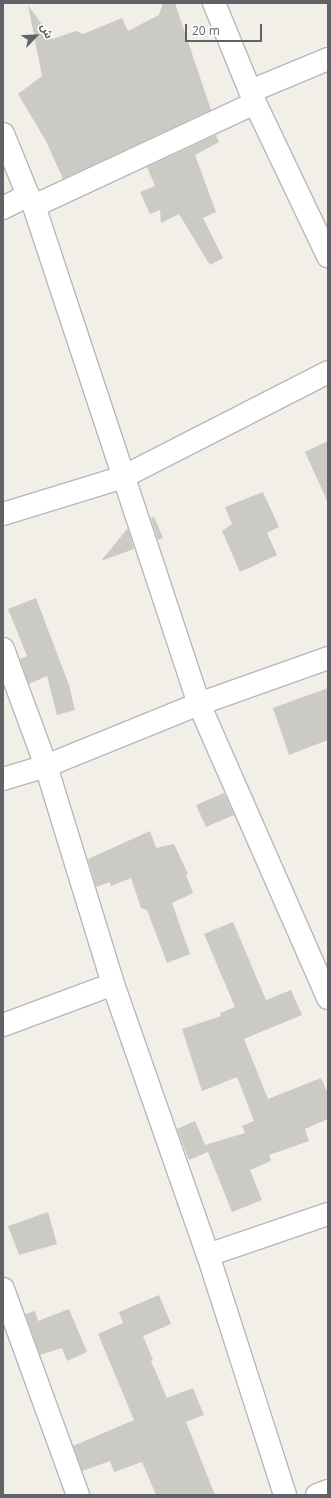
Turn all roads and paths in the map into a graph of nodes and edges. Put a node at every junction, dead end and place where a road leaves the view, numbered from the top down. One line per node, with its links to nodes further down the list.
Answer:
1 (214, 3): 3 (street)
2 (328, 59): 3 (street)
3 (253, 97): 5 (street); 7 (street)
4 (3, 134): 5 (street)
5 (31, 200): 6 (street); 9 (street)
6 (3, 208)
7 (328, 256)
8 (328, 372): 9 (street)
9 (123, 477): 10 (street); 13 (street)
10 (3, 514)
11 (3, 648): 14 (street)
12 (328, 658): 13 (street)
13 (199, 704): 14 (street); 17 (street)
14 (46, 766): 15 (street); 16 (street)
15 (3, 779)
16 (113, 984): 18 (street); 20 (street)
17 (328, 998)
18 (3, 1025)
19 (328, 1214): 20 (street)
20 (208, 1254): 24 (street)
21 (3, 1289): 23 (street)
22 (328, 1492): 25 (street)
23 (78, 1495)
24 (284, 1495)
25 (317, 1495)

